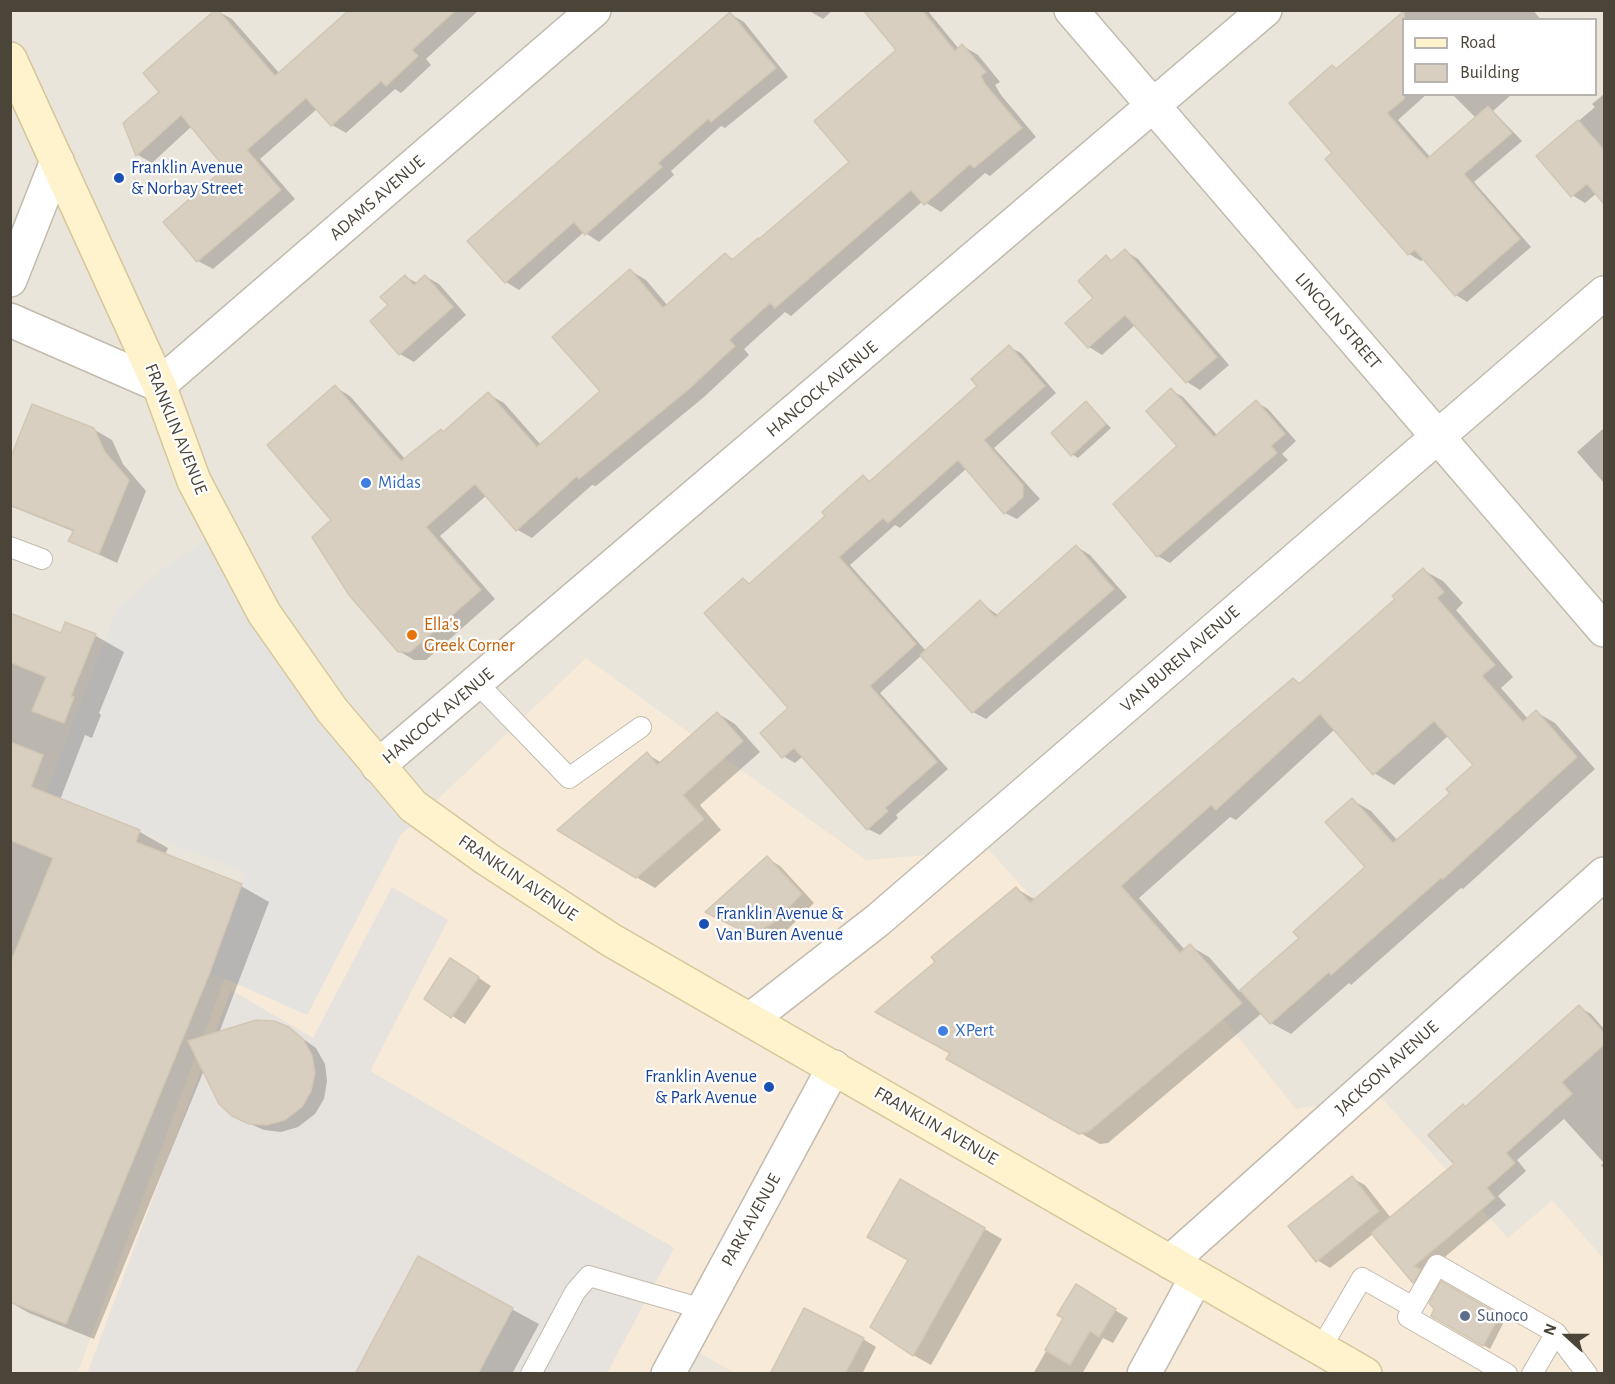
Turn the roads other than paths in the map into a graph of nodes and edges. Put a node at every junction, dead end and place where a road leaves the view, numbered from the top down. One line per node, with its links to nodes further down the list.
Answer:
1 (594, 10): 10 (street, ADAMS AVENUE)
2 (1071, 10): 5 (street, LINCOLN STREET)
3 (1265, 10): 5 (street, HANCOCK AVENUE)
4 (10, 59): 6 (main road, FRANKLIN AVENUE)
5 (1153, 107): 11 (street, LINCOLN STREET); 15 (street, HANCOCK AVENUE)
6 (57, 161): 7 (street); 10 (main road, FRANKLIN AVENUE)
7 (10, 280)
8 (1605, 293): 11 (street, VAN BUREN AVENUE)
9 (10, 320): 10 (street)
10 (159, 385): 17 (main road, FRANKLIN AVENUE)
11 (1438, 437): 14 (street, LINCOLN STREET); 19 (street, VAN BUREN AVENUE)
12 (10, 547): 13 (lane)
13 (42, 560)
14 (1605, 630)
15 (477, 683): 16 (lane); 17 (street, HANCOCK AVENUE)
16 (642, 727)
17 (378, 766): 19 (main road, FRANKLIN AVENUE)
18 (1605, 874): 21 (street, JACKSON AVENUE)
19 (751, 1019): 20 (main road, FRANKLIN AVENUE)
20 (834, 1067): 21 (main road, FRANKLIN AVENUE); 23 (street, PARK AVENUE)
21 (1183, 1270): 25 (main road, FRANKLIN AVENUE); 28 (street, JACKSON AVENUE)
22 (1413, 1307): 24 (lane); 25 (lane); 30 (lane)
23 (703, 1309): 26 (lane); 27 (street, PARK AVENUE)
24 (1556, 1333): 31 (lane); 32 (lane)
25 (1321, 1348): 29 (main road, FRANKLIN AVENUE)
26 (531, 1374)
27 (668, 1374)
28 (1144, 1374)
29 (1365, 1374)
30 (1507, 1374)
31 (1532, 1374)
32 (1587, 1374)

